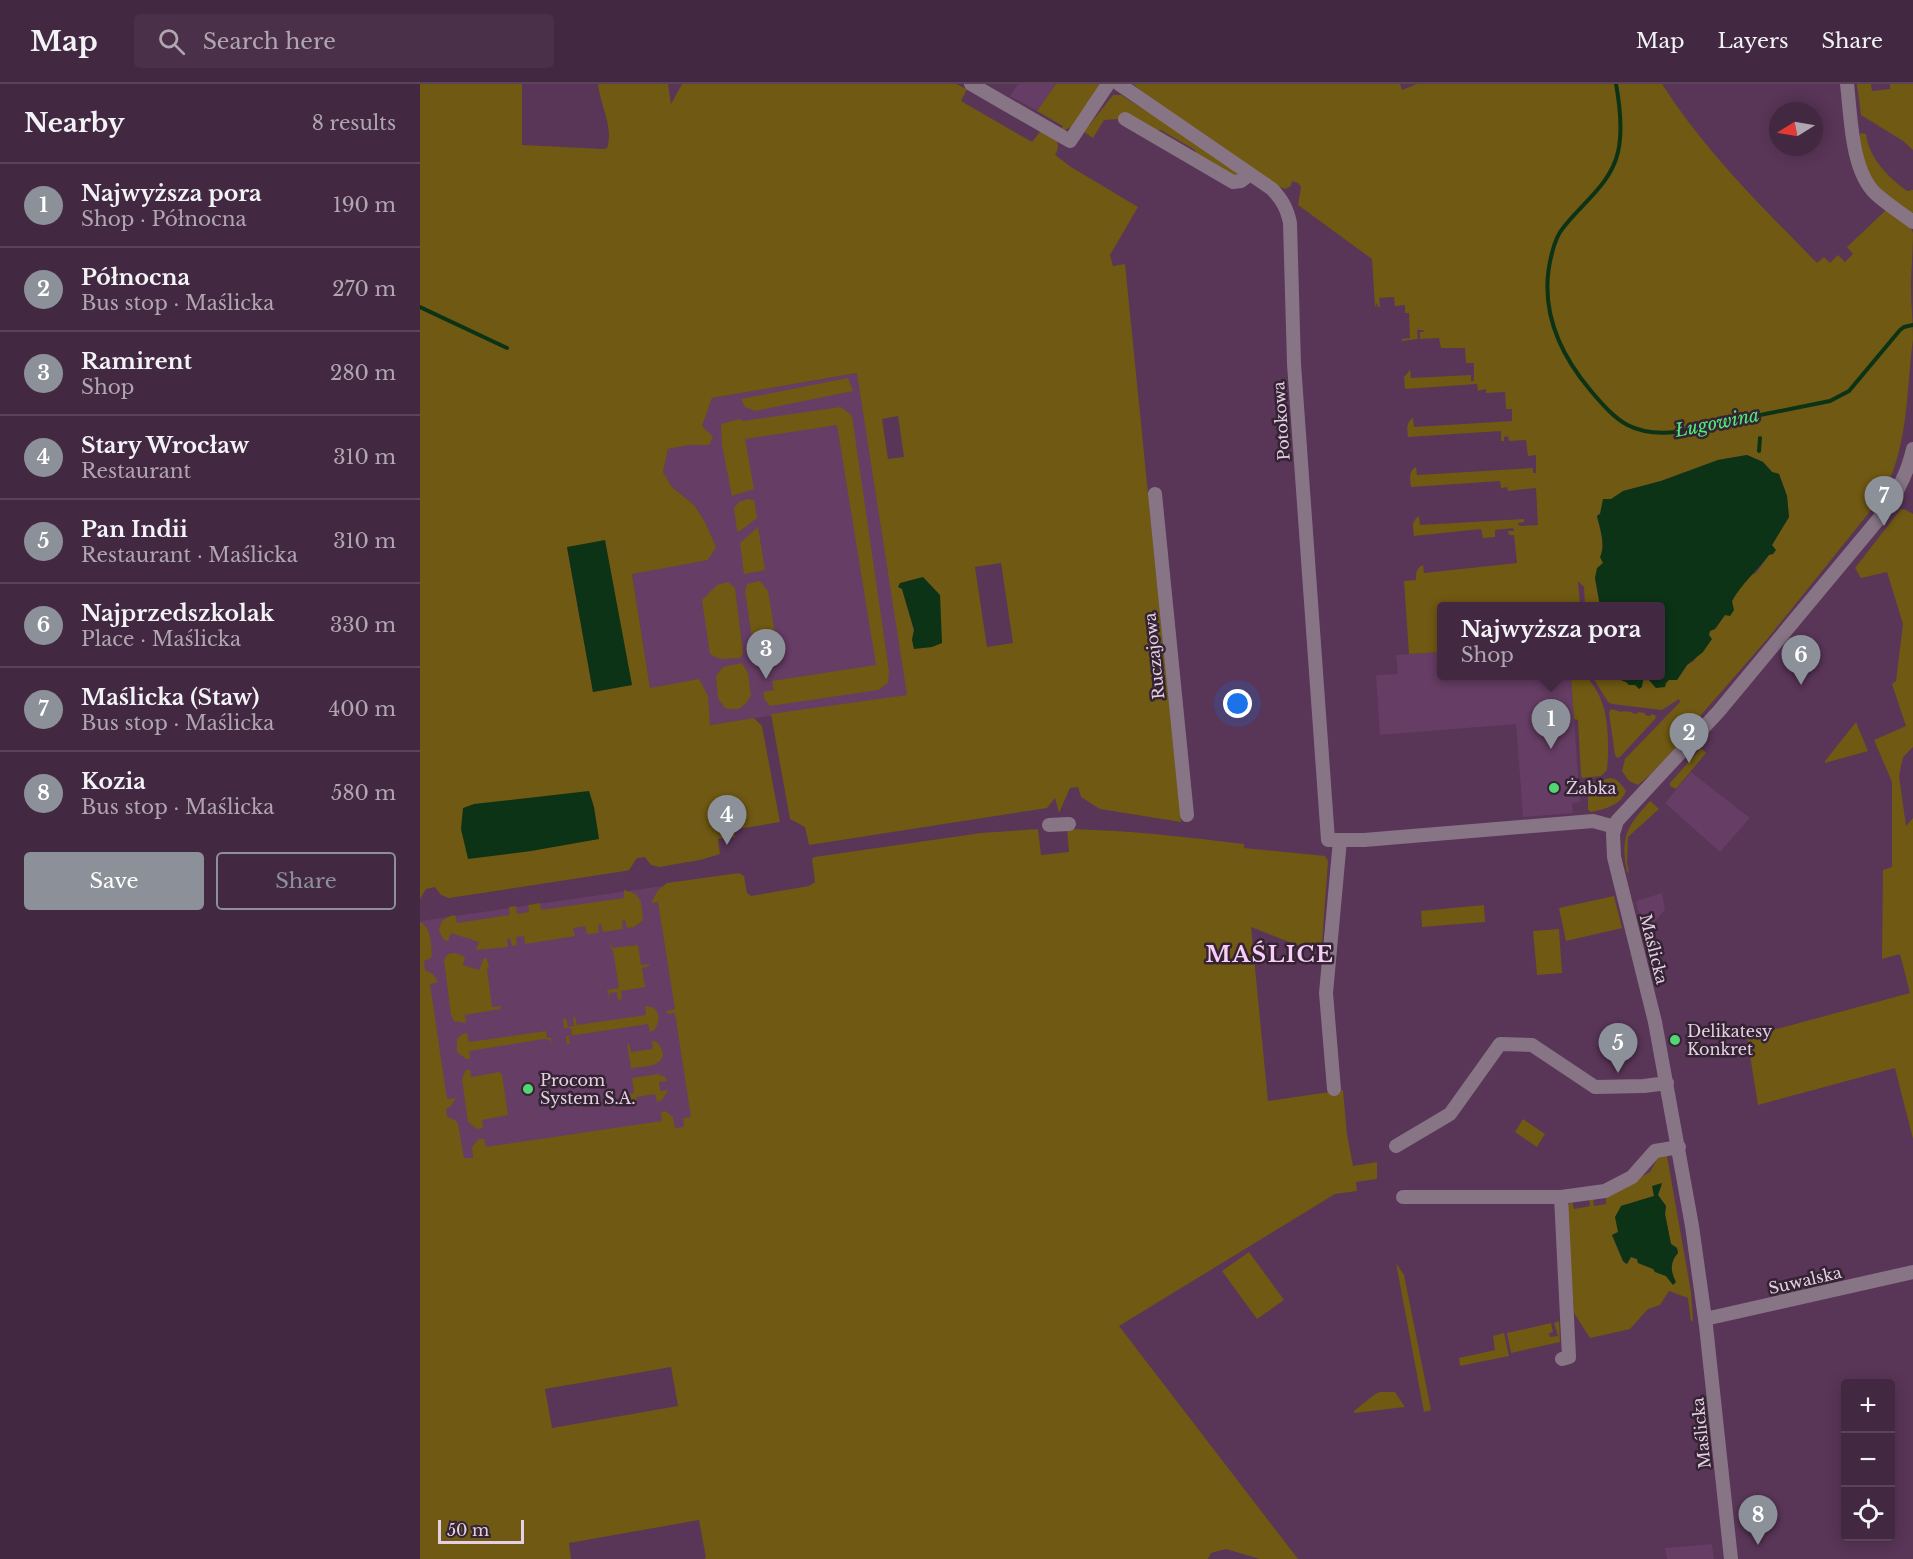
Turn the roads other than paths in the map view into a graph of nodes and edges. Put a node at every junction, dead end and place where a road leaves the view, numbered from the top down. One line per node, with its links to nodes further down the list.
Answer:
1 (971, 84): 2 (street)
2 (1108, 84)
3 (1119, 84): 6 (street, Potokowa)
4 (1847, 84): 7 (street)
5 (1125, 119): 6 (street)
6 (1250, 174): 14 (street, Potokowa)
7 (1913, 222)
8 (1913, 448): 13 (street)
9 (1155, 494): 10 (street, Ruczajowa)
10 (1187, 815)
11 (1069, 824): 12 (street)
12 (1049, 825)
13 (1615, 827): 14 (street); 15 (street, Maślicka)
14 (1334, 840): 16 (street, Potokowa)
15 (1667, 1083): 17 (street); 18 (street, Maślicka)
16 (1334, 1089)
17 (1396, 1146)
18 (1678, 1147): 20 (street); 22 (street, Maślicka)
19 (1403, 1197): 20 (street)
20 (1561, 1197): 23 (street)
21 (1913, 1272): 22 (street, Suwalska)
22 (1705, 1318): 24 (street, Maślicka)
23 (1562, 1359)
24 (1731, 1559)

